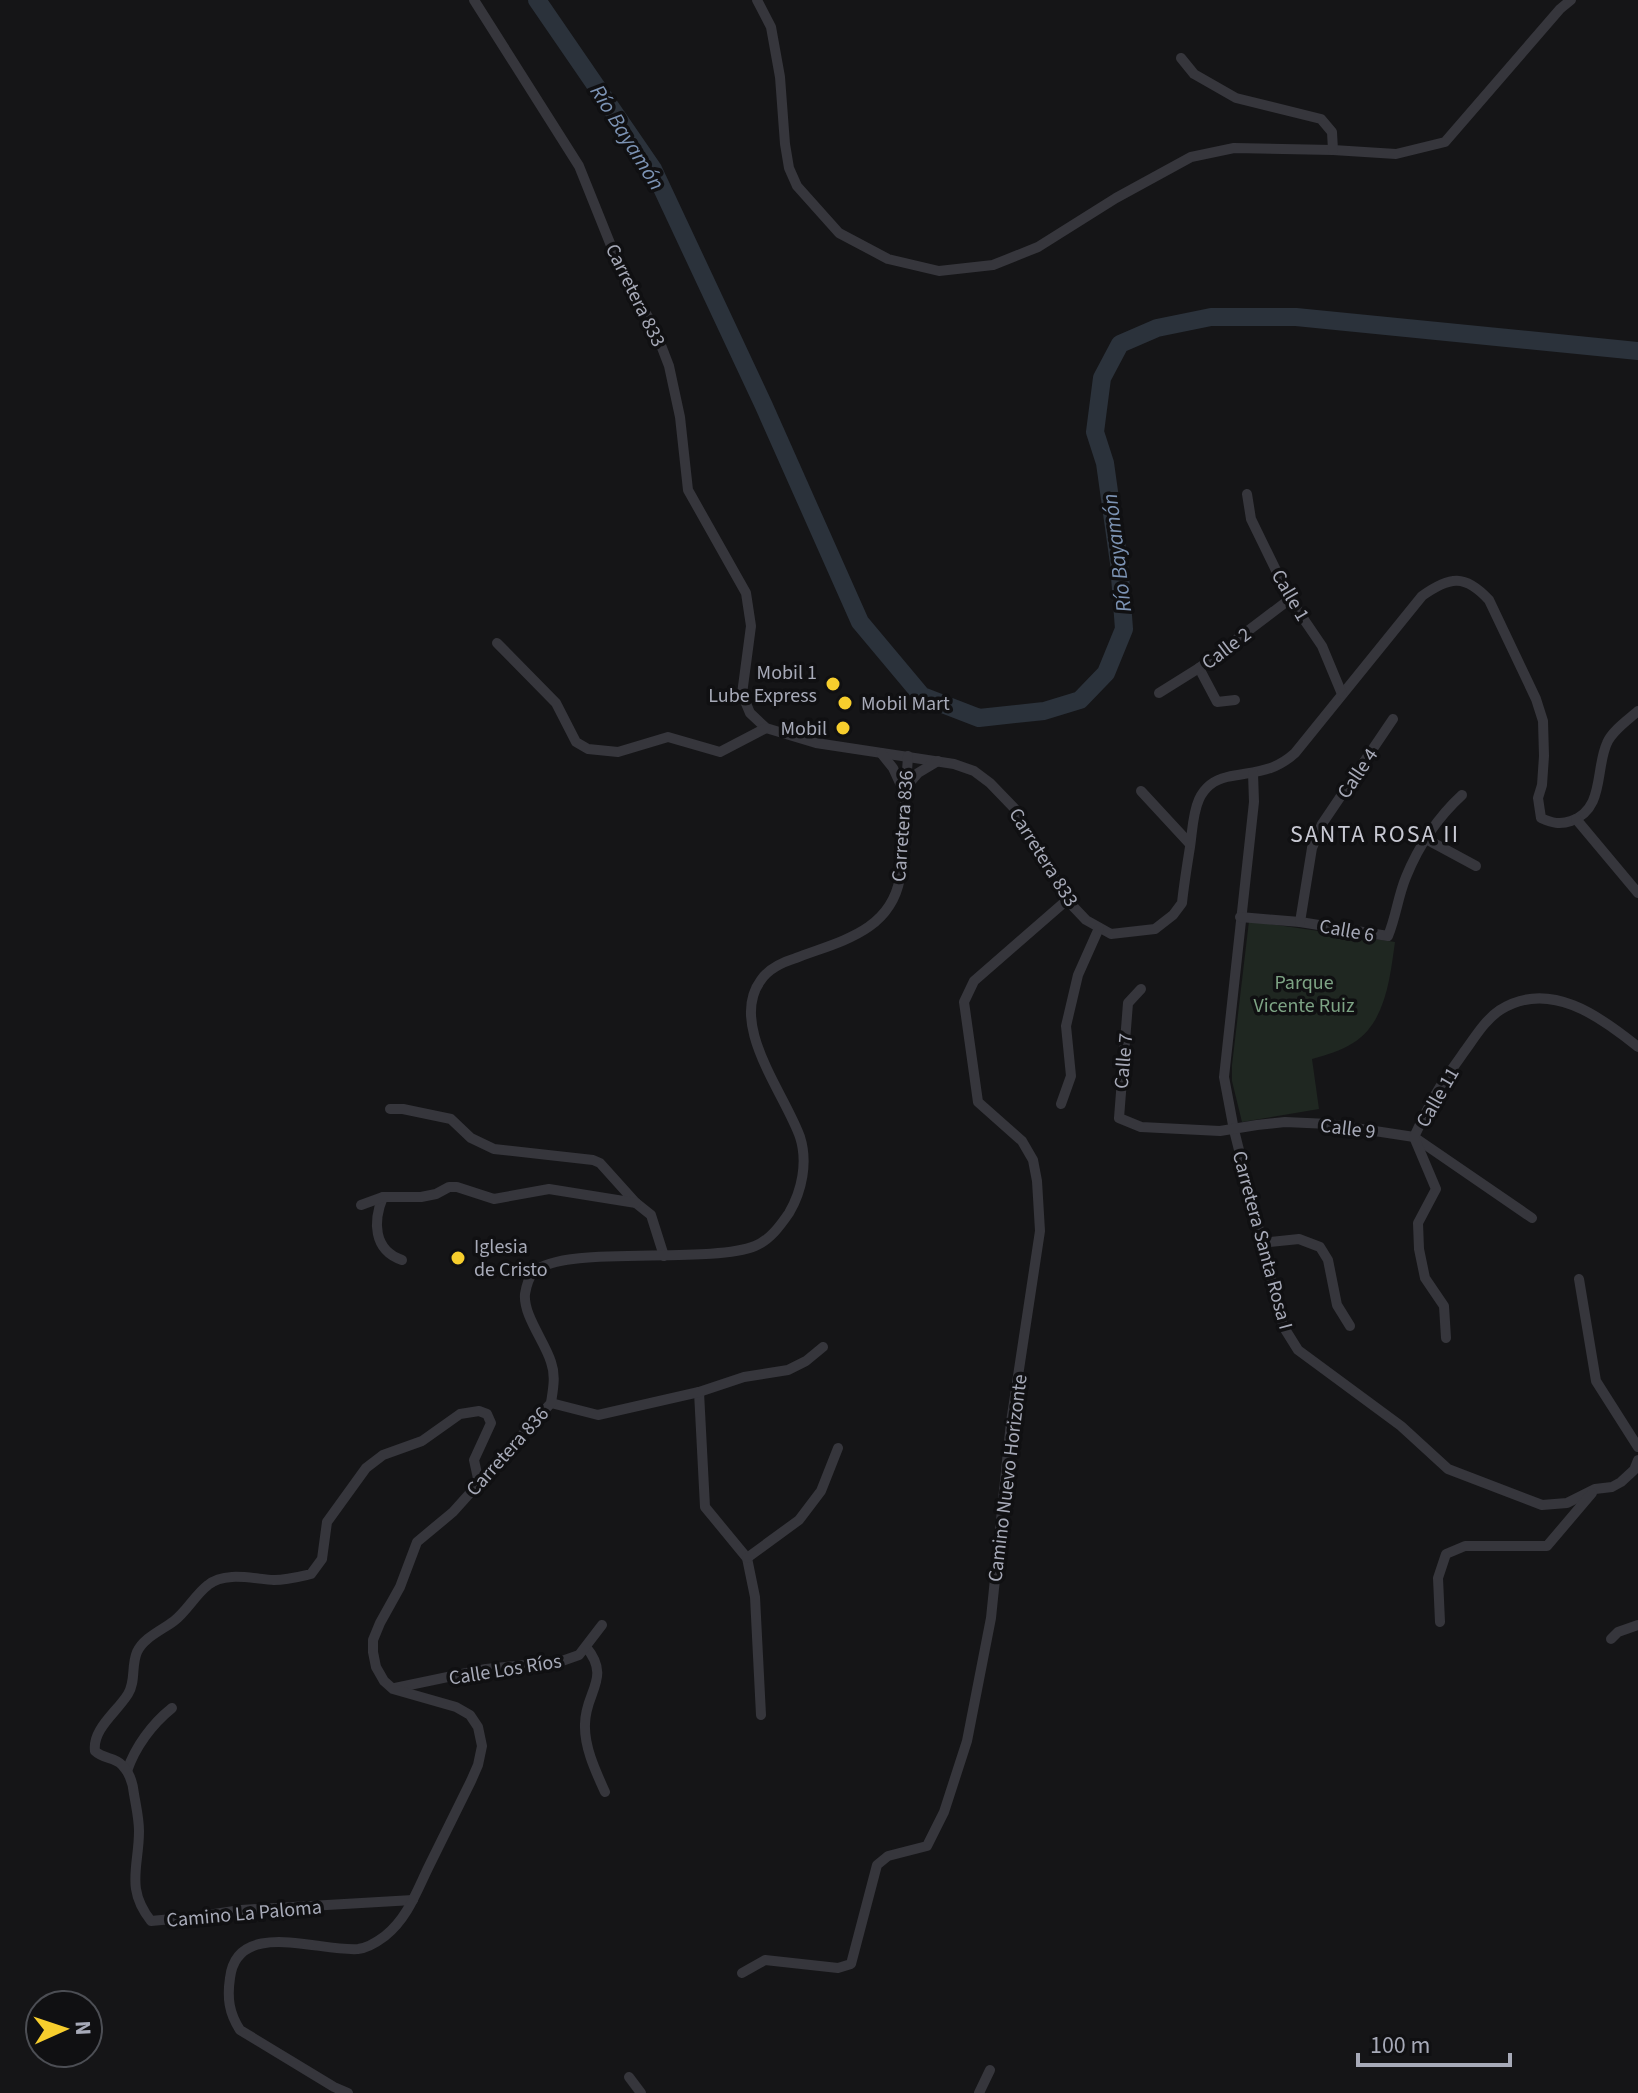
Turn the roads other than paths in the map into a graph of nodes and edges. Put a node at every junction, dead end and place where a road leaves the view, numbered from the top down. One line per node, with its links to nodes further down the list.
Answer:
1 (474, 0): 15 (street, Carretera 833)
2 (757, 0): 5 (street)
3 (1571, 0): 5 (street)
4 (1181, 58): 5 (street)
5 (1333, 150)
6 (1247, 494): 7 (street, Calle 1)
7 (1290, 599): 9 (street, Calle 2); 11 (street, Calle 1)
8 (497, 643): 15 (street)
9 (1199, 668): 10 (street, Calle 2); 12 (street)
10 (1159, 693)
11 (1342, 694): 19 (street); 23 (street)
12 (1235, 700)
13 (1638, 711): 23 (street)
14 (1393, 719): 30 (street, Calle 4)
15 (766, 728): 16 (street, Carretera 833)
16 (881, 753): 17 (street, Carretera 833); 21 (street)
17 (908, 756): 18 (street, Carretera 833); 21 (street, Carretera 836)
18 (938, 761): 21 (street); 28 (street, Carretera 833)
19 (1253, 773): 25 (street); 29 (street, Carretera Santa Rosa I)
20 (1141, 791): 25 (street)
21 (906, 792): 43 (street, Carretera 836)
22 (1462, 795): 24 (street, Calle 6)
23 (1576, 819): 27 (street)
24 (1426, 839): 26 (street); 30 (street, Calle 6)
25 (1190, 844): 31 (street)
26 (1476, 866)
27 (1638, 893)
28 (1067, 900): 31 (street, Carretera 833); 68 (street, Camino Nuevo Horizonte)
29 (1240, 917): 30 (street, Calle 6); 36 (street, Carretera Santa Rosa I)
30 (1300, 922)
31 (1099, 928): 34 (street)
32 (1141, 989): 36 (street, Calle 7)
33 (1638, 1047): 37 (street, Calle 11)
34 (1061, 1104)
35 (390, 1109): 39 (street)
36 (1234, 1130): 37 (street, Calle 9); 42 (street, Carretera Santa Rosa I)
37 (1414, 1137): 41 (street, Calle 9); 47 (street, Calle 11)
38 (383, 1197): 39 (street); 40 (street); 44 (street)
39 (636, 1203): 43 (street)
40 (361, 1205)
41 (1532, 1218)
42 (1261, 1243): 46 (street); 55 (street, Carretera Santa Rosa I)
43 (664, 1256): 50 (street, Carretera 836)
44 (402, 1260)
45 (1579, 1279): 51 (street)
46 (1350, 1326)
47 (1446, 1338)
48 (823, 1347): 49 (street)
49 (699, 1392): 50 (street); 56 (street)
50 (551, 1403): 54 (street, Carretera 836)
51 (1638, 1447)
52 (838, 1448): 56 (street)
53 (1638, 1460): 55 (street, Carretera Santa Rosa I)
54 (479, 1483): 62 (street, Carretera 836); 65 (street)
55 (1595, 1489): 57 (street)
56 (747, 1558): 64 (street)
57 (1440, 1622)
58 (602, 1625): 61 (street, Calle Los Ríos)
59 (1638, 1625): 60 (street)
60 (1611, 1639)
61 (586, 1647): 62 (street, Calle Los Ríos); 66 (street)
62 (393, 1689): 67 (street)
63 (172, 1708): 65 (street)
64 (761, 1715)
65 (127, 1771): 67 (street, Camino La Paloma)
66 (605, 1792)
67 (413, 1900): 71 (street)
68 (742, 1973)
69 (990, 2070): 73 (street)
70 (629, 2077): 72 (street)
71 (348, 2093)
72 (641, 2093)
73 (979, 2093)

